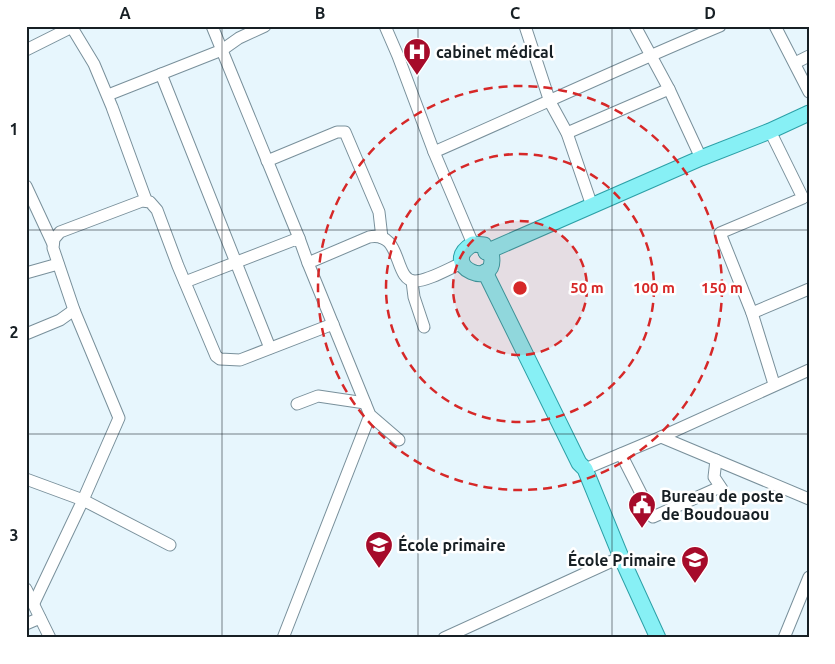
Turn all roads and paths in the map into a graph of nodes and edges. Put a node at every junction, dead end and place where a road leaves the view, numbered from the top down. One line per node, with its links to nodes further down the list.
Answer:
1 (212, 26): 10 (street)
2 (264, 26): 10 (street)
3 (385, 26): 22 (street)
4 (525, 26): 18 (street)
5 (636, 26): 11 (street)
6 (720, 26): 11 (street)
7 (775, 26): 13 (street)
8 (72, 27): 9 (street); 17 (street)
9 (26, 50)
10 (222, 50): 14 (street); 24 (street)
11 (650, 55): 15 (street); 18 (street)
12 (809, 56): 13 (street)
13 (795, 63): 16 (street)
14 (161, 74): 17 (street); 33 (street)
15 (669, 89): 21 (street); 23 (street)
16 (809, 92)
17 (108, 95): 27 (street)
18 (550, 102): 21 (street); 22 (street)
19 (809, 113): 20 (main road)
20 (770, 131): 23 (main road); 26 (street)
21 (567, 133): 28 (street)
22 (434, 152): 32 (street)
23 (700, 158): 28 (main road)
24 (267, 161): 29 (street); 30 (street)
25 (26, 186): 31 (street)
26 (806, 197): 43 (street)
27 (146, 200): 31 (street); 39 (street)
28 (592, 206): 32 (main road)
29 (298, 238): 33 (street); 34 (street)
30 (382, 238): 34 (street); 40 (street)
31 (53, 244): 36 (street)
32 (479, 248): 35 (main road); 37 (main road)
33 (235, 263): 39 (street); 47 (street)
34 (308, 263): 44 (street)
35 (462, 263): 37 (main road); 40 (street)
36 (58, 264): 38 (street); 42 (street)
37 (485, 272): 57 (main road)
38 (26, 273)
39 (185, 282): 47 (street)
40 (412, 282): 45 (street)
41 (809, 288): 43 (street)
42 (74, 310): 46 (street); 60 (street)
43 (752, 313): 49 (street)
44 (333, 324): 47 (street); 50 (street)
45 (424, 327)
46 (26, 334)
47 (270, 348)
48 (809, 370): 49 (street)
49 (774, 384): 53 (street)
50 (365, 403): 51 (street); 52 (street)
51 (297, 404)
52 (370, 415): 54 (street); 69 (street)
53 (661, 437): 55 (street); 56 (street)
54 (399, 440)
55 (621, 454): 56 (street); 57 (street)
56 (716, 460): 59 (street)
57 (585, 469): 62 (main road)
58 (26, 479): 60 (street)
59 (809, 499)
60 (83, 500): 61 (street); 65 (street)
61 (170, 545)
62 (621, 557): 70 (street); 71 (main road)
63 (809, 577): 72 (street)
64 (26, 590): 65 (street)
65 (34, 604): 66 (street)
66 (40, 618): 67 (street); 68 (street)
67 (26, 624)
68 (50, 638)
69 (283, 638)
70 (444, 638)
71 (658, 638)
72 (784, 638)

